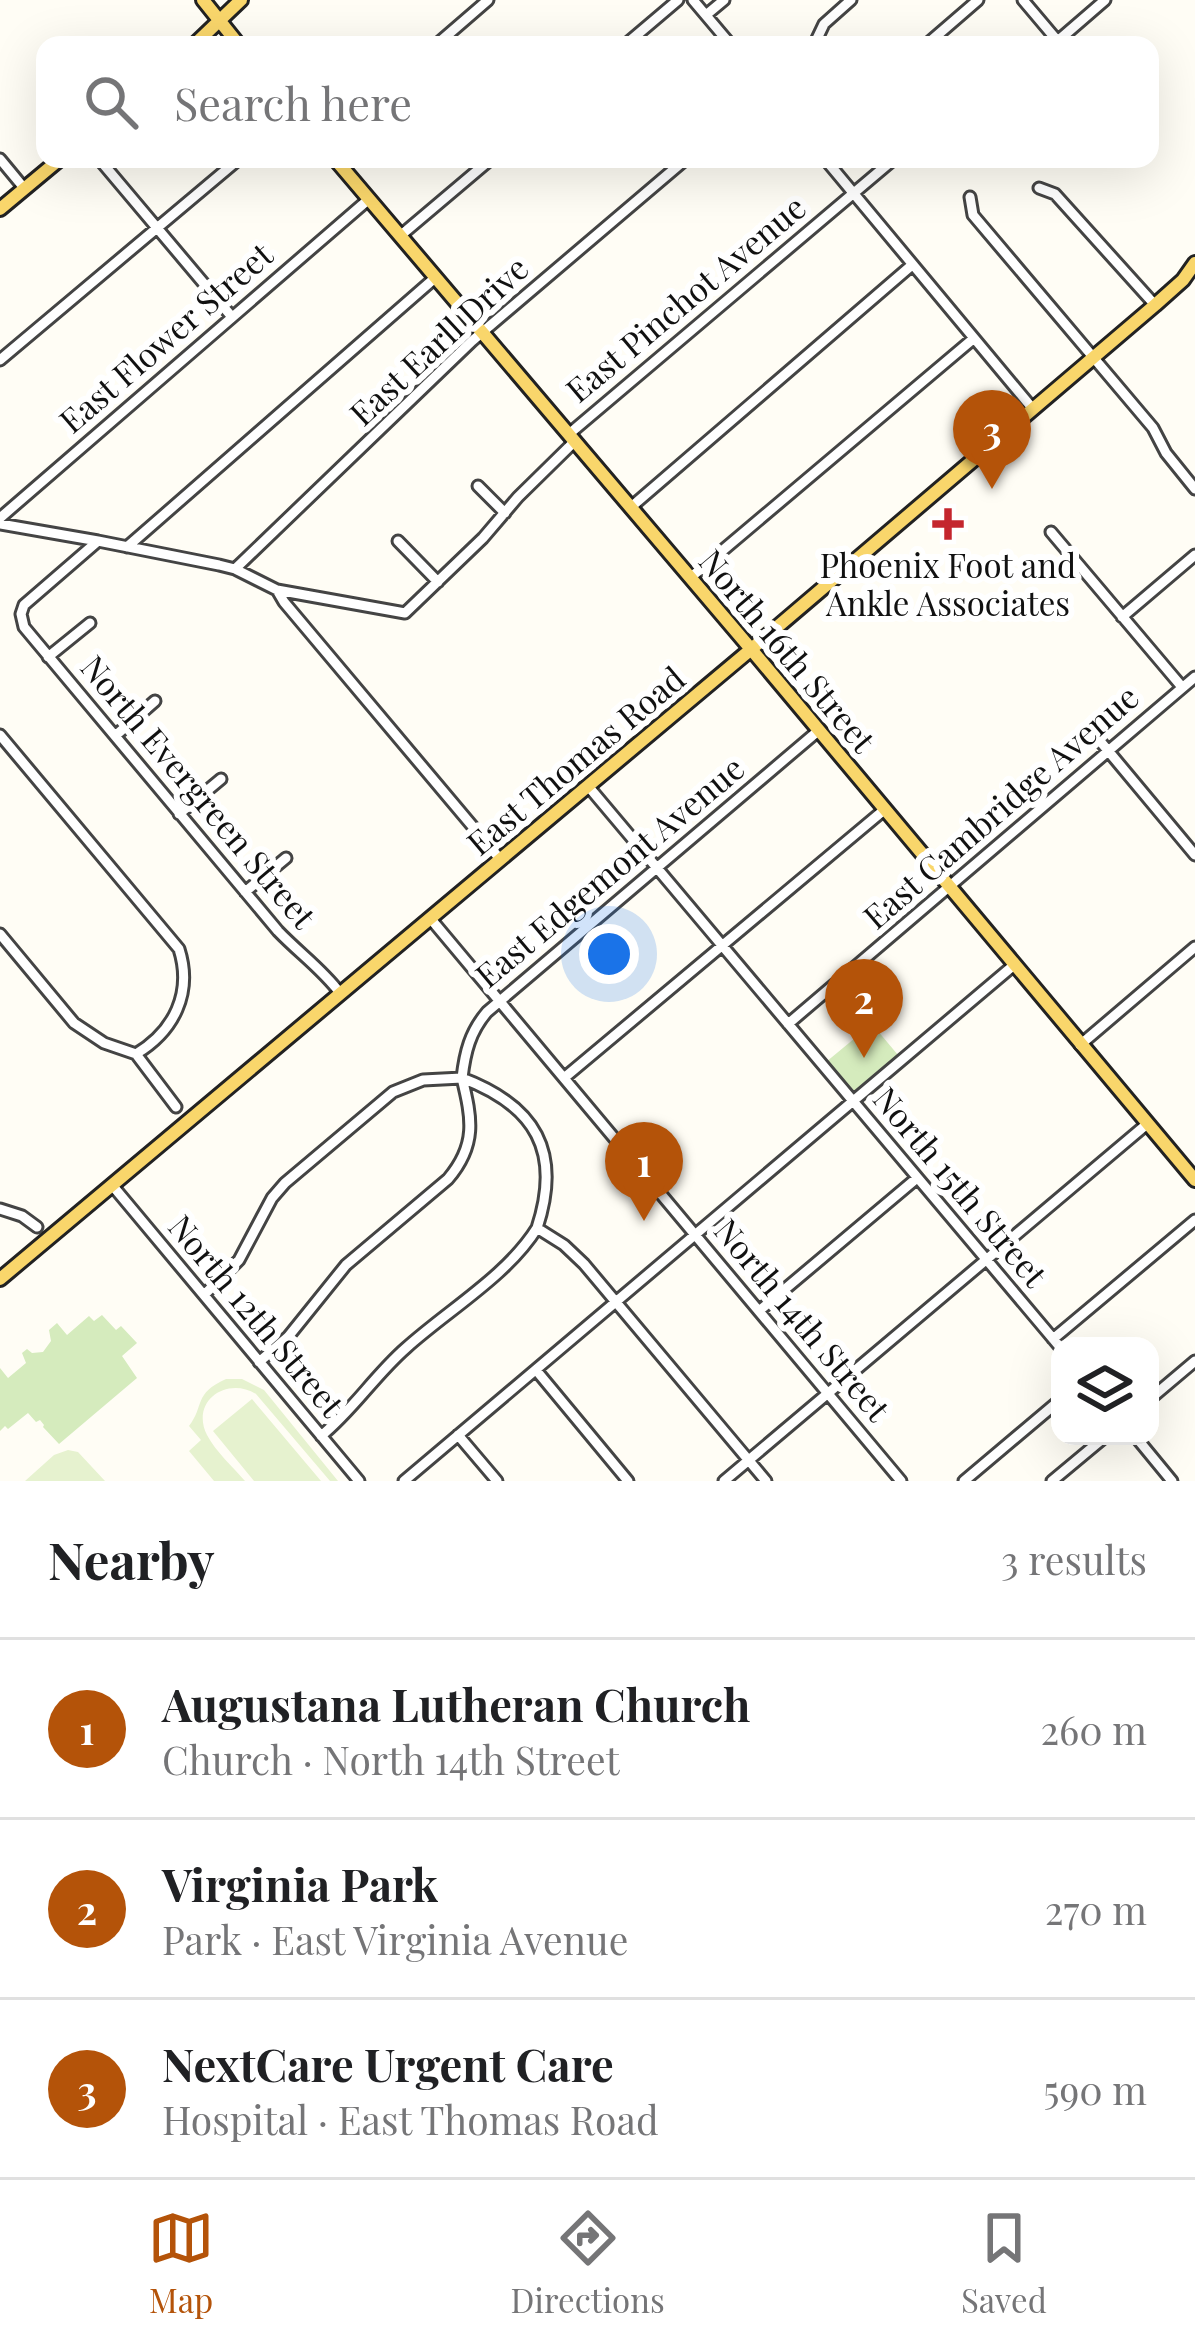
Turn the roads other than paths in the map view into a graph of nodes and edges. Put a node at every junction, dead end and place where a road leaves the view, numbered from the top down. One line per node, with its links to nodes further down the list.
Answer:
1 (203, 0): 12 (main road)
2 (241, 0): 12 (main road)
3 (488, 0): 15 (street)
4 (678, 0): 16 (street)
5 (693, 0): 11 (street)
6 (724, 0): 11 (street)
7 (851, 0): 18 (street)
8 (978, 0): 19 (street)
9 (1023, 0): 20 (street)
10 (1105, 0): 21 (street)
11 (706, 15): 17 (street)
12 (220, 21): 13 (main road); 14 (main road)
13 (204, 36)
14 (232, 36)
15 (446, 36)
16 (636, 36)
17 (724, 36)
18 (817, 36)
19 (936, 36)
20 (1051, 36)
21 (1066, 36)
22 (0, 159): 31 (street)
23 (49, 168): 31 (main road)
24 (106, 168): 37 (street)
25 (228, 168): 37 (street)
26 (343, 168): 35 (main road, North 16th Street)
27 (479, 168): 38 (street)
28 (675, 168): 45 (street, East Earll Drive)
29 (832, 168): 33 (street)
30 (883, 168): 33 (street, East Pinchot Avenue)
31 (24, 188): 36 (main road)
32 (1039, 188): 43 (street)
33 (853, 194): 40 (street); 50 (street, East Pinchot Avenue)
34 (970, 197): 47 (street)
35 (369, 199): 38 (main road, North 16th Street); 44 (street, East Flower Street)
36 (0, 209)
37 (157, 228): 44 (street); 48 (street)
38 (400, 236): 41 (main road, North 16th Street)
39 (1195, 263): 42 (main road, East Thomas Road)
40 (912, 266): 46 (street); 53 (street)
41 (436, 278): 45 (main road, North 16th Street); 60 (street)
42 (1189, 279): 43 (main road, East Thomas Road)
43 (1155, 305): 47 (main road, East Thomas Road)
44 (232, 317): 55 (street, East Flower Street)
45 (482, 332): 50 (main road, North 16th Street); 63 (street, East Earll Drive)
46 (974, 339): 49 (street); 64 (street)
47 (1094, 357): 49 (main road, East Thomas Road); 52 (street)
48 (0, 360)
49 (1033, 409): 69 (main road, East Thomas Road)
50 (572, 438): 53 (main road, North 16th Street); 54 (street, East Pinchot Avenue)
51 (478, 486): 54 (street)
52 (1195, 489)
53 (630, 508): 64 (main road, North 16th Street)
54 (505, 514): 65 (street, East Pinchot Avenue)
55 (0, 521): 57 (street)
56 (1051, 532): 67 (street)
57 (64, 535): 58 (street); 62 (street)
58 (98, 541): 60 (street); 62 (street)
59 (398, 542): 65 (street)
60 (127, 547): 63 (street)
61 (1195, 555): 67 (street)
62 (74, 562): 70 (street, North Evergreen Street)
63 (235, 569): 66 (street)
64 (690, 578): 69 (main road, North 16th Street)
65 (438, 582): 66 (street, East Pinchot Avenue)
66 (277, 590): 85 (street)
67 (1122, 617): 72 (street)
68 (89, 623): 70 (street)
69 (751, 649): 75 (main road, North 16th Street); 80 (main road, East Thomas Road)
70 (48, 657): 77 (street, North Evergreen Street)
71 (1195, 677): 72 (street, East Cambridge Avenue)
72 (1182, 687): 78 (street, East Cambridge Avenue)
73 (154, 701): 77 (street)
74 (1090, 729): 78 (street)
75 (818, 731): 81 (main road, North 16th Street); 86 (street, East Edgemont Avenue)
76 (0, 735): 98 (street)
77 (115, 736): 82 (street, North Evergreen Street)
78 (1108, 751): 83 (street); 87 (street, East Cambridge Avenue)
79 (220, 779): 82 (street)
80 (588, 785): 85 (main road, East Thomas Road); 86 (street, North 15th Street)
81 (884, 810): 87 (main road, North 16th Street); 91 (street)
82 (179, 814): 88 (street, North Evergreen Street)
83 (1195, 855)
84 (286, 858): 88 (street)
85 (500, 859): 89 (main road, East Thomas Road)
86 (657, 868): 91 (street, North 15th Street); 95 (street, East Edgemont Avenue)
87 (949, 886): 93 (main road, North 16th Street); 96 (street, East Cambridge Avenue)
88 (245, 892): 94 (street, North Evergreen Street)
89 (430, 918): 94 (main road, East Thomas Road); 95 (street, North 14th Street)
90 (0, 934): 98 (street)
91 (723, 946): 96 (street, North 15th Street); 100 (street)
92 (1195, 947): 97 (street)
93 (1014, 965): 97 (main road, North 16th Street); 101 (street)
94 (340, 993): 106 (main road, East Thomas Road)
95 (499, 1000): 99 (street, East Edgemont Avenue); 100 (street, North 14th Street)
96 (788, 1024): 101 (street, North 15th Street)
97 (1081, 1045): 103 (main road, North 16th Street)
98 (136, 1054): 102 (street)
99 (462, 1078): 110 (street); 114 (street); 120 (street)
100 (564, 1078): 111 (street, North 14th Street)
101 (854, 1102): 104 (street, North 15th Street); 111 (street)
102 (176, 1107)
103 (1148, 1124): 105 (main road, North 16th Street); 112 (street)
104 (917, 1178): 112 (street, North 15th Street); 116 (street)
105 (1195, 1180)
106 (112, 1185): 113 (main road, East Thomas Road); 114 (street, North 12th Street)
107 (0, 1209): 109 (street)
108 (1195, 1220): 118 (street)
109 (37, 1227)
110 (537, 1228): 115 (street); 126 (street)
111 (696, 1236): 115 (street); 116 (street, North 14th Street)
112 (986, 1260): 117 (street, North 15th Street); 123 (street)
113 (0, 1279)
114 (204, 1295): 120 (street, North 12th Street)
115 (616, 1303): 121 (street); 129 (street)
116 (759, 1311): 123 (street, North 14th Street)
117 (1052, 1337)
118 (1064, 1337)
119 (1195, 1360): 122 (street)
120 (259, 1362): 126 (street, North 12th Street)
121 (536, 1370): 125 (street); 133 (street)
122 (1159, 1391)
123 (827, 1393): 129 (street); 136 (street, North 14th Street)
124 (1051, 1408): 137 (street)
125 (458, 1435): 131 (street); 132 (street)
126 (321, 1436): 130 (street, North 12th Street)
127 (1095, 1445): 138 (street)
128 (1142, 1445): 139 (street)
129 (748, 1461): 134 (street); 135 (street)
130 (359, 1481)
131 (404, 1481)
132 (497, 1481)
133 (628, 1481)
134 (724, 1481)
135 (766, 1481)
136 (901, 1481)
137 (964, 1481)
138 (1052, 1481)
139 (1172, 1481)

